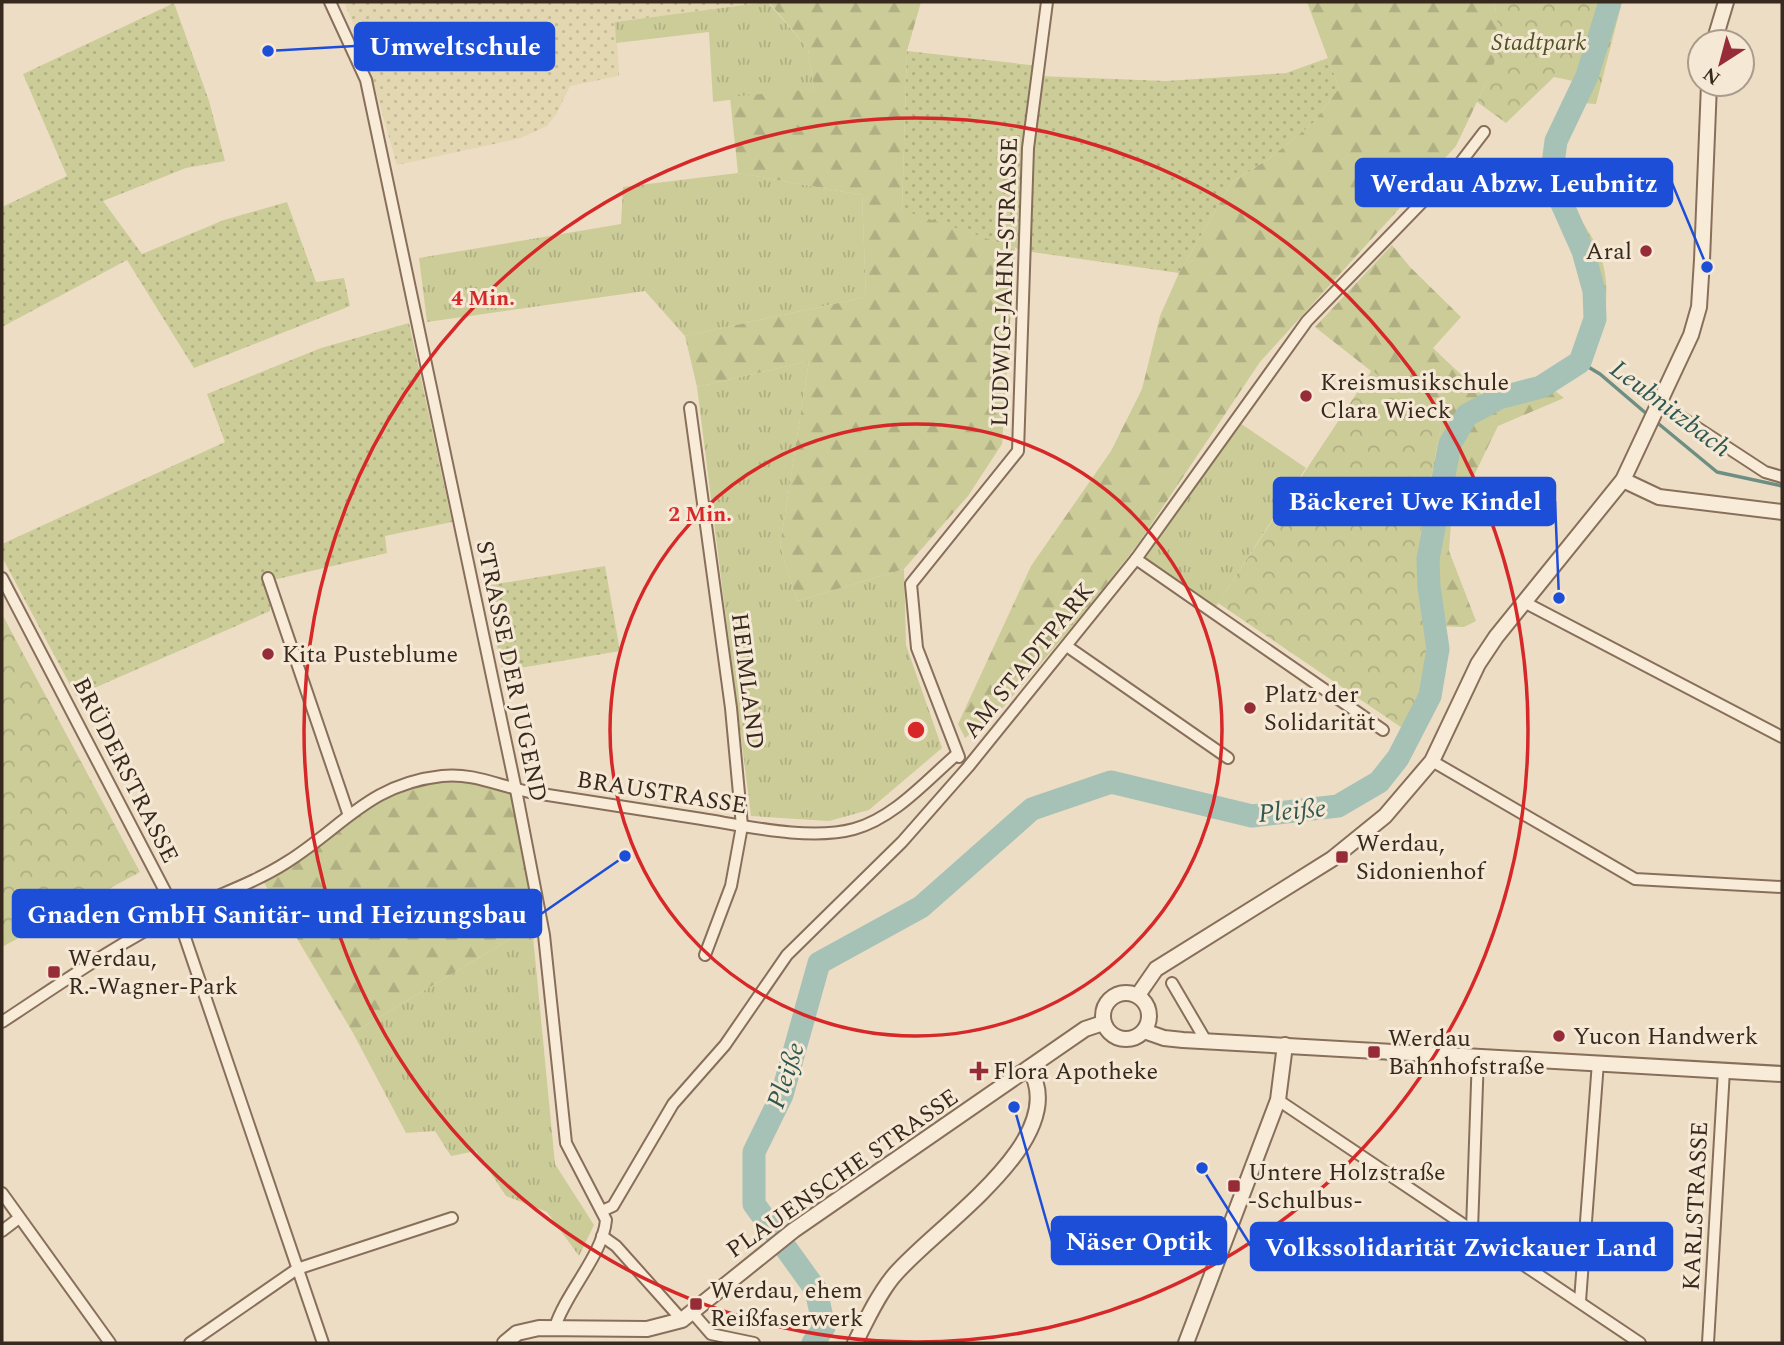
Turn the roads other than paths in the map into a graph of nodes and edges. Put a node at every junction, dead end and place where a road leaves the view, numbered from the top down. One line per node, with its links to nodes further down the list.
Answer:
1 (330, 2): 23 (street, STRASSE DER JUGEND)
2 (1047, 2): 19 (street, LUDWIG-JAHN-STRASSE)
3 (1726, 2): 4 (street)
4 (1718, 28)
5 (1708, 98): 7 (street)
6 (1484, 132): 12 (street, AM STADTPARK)
7 (1659, 407): 9 (street); 10 (street)
8 (690, 408): 25 (street, HEIMLAND)
9 (1782, 477)
10 (1623, 480): 11 (street); 15 (street)
11 (1782, 512)
12 (1136, 559): 16 (street, AM STADTPARK); 17 (street)
13 (2, 578): 27 (street, BRÜDERSTRASSE)
14 (268, 578): 24 (street)
15 (1524, 602): 18 (street); 21 (street)
16 (1068, 647): 20 (street); 22 (street, AM STADTPARK)
17 (1383, 730)
18 (1782, 737)
19 (956, 755): 22 (street, LUDWIG-JAHN-STRASSE); 25 (street, BRAUSTRASSE)
20 (1227, 758)
21 (1432, 761): 26 (street); 30 (street)
22 (968, 766): 43 (street, AM STADTPARK)
23 (516, 790): 24 (street, BRAUSTRASSE); 25 (street, BRAUSTRASSE); 43 (street, STRASSE DER JUGEND)
24 (348, 813): 27 (street, BRAUSTRASSE)
25 (742, 826): 28 (street, HEIMLAND)
26 (1782, 887)
27 (177, 914): 31 (street, BRAUSTRASSE); 49 (street, BRÜDERSTRASSE)
28 (705, 955)
29 (1172, 983): 34 (street)
30 (1138, 995): 32 (street); 33 (street)
31 (2, 1021)
32 (1103, 1023): 33 (street); 38 (street, PLAUENSCHE STRASSE)
33 (1144, 1031): 34 (street)
34 (1206, 1041): 35 (street)
35 (1285, 1045): 36 (street); 41 (street)
36 (1478, 1055): 37 (street); 46 (street)
37 (1598, 1062): 39 (street); 50 (street)
38 (1029, 1068): 51 (street, PLAUENSCHE STRASSE); 58 (street)
39 (1724, 1070): 40 (street); 61 (street, KARLSTRASSE)
40 (1782, 1074)
41 (1278, 1100): 46 (street); 59 (street)
42 (2, 1193): 44 (street)
43 (603, 1211): 48 (street)
44 (19, 1218): 47 (street); 53 (street)
45 (452, 1218): 49 (street)
46 (1472, 1230): 50 (street)
47 (2, 1231)
48 (603, 1236): 51 (street); 52 (street)
49 (297, 1269): 54 (street); 55 (street, BRÜDERSTRASSE)
50 (1580, 1301): 60 (street)
51 (687, 1316): 52 (street, PLAUENSCHE STRASSE); 57 (street)
52 (555, 1327): 56 (street, PLAUENSCHE STRASSE)
53 (110, 1343)
54 (190, 1343)
55 (323, 1343)
56 (505, 1343)
57 (754, 1343)
58 (855, 1343)
59 (1186, 1343)
60 (1640, 1343)
61 (1708, 1343)

